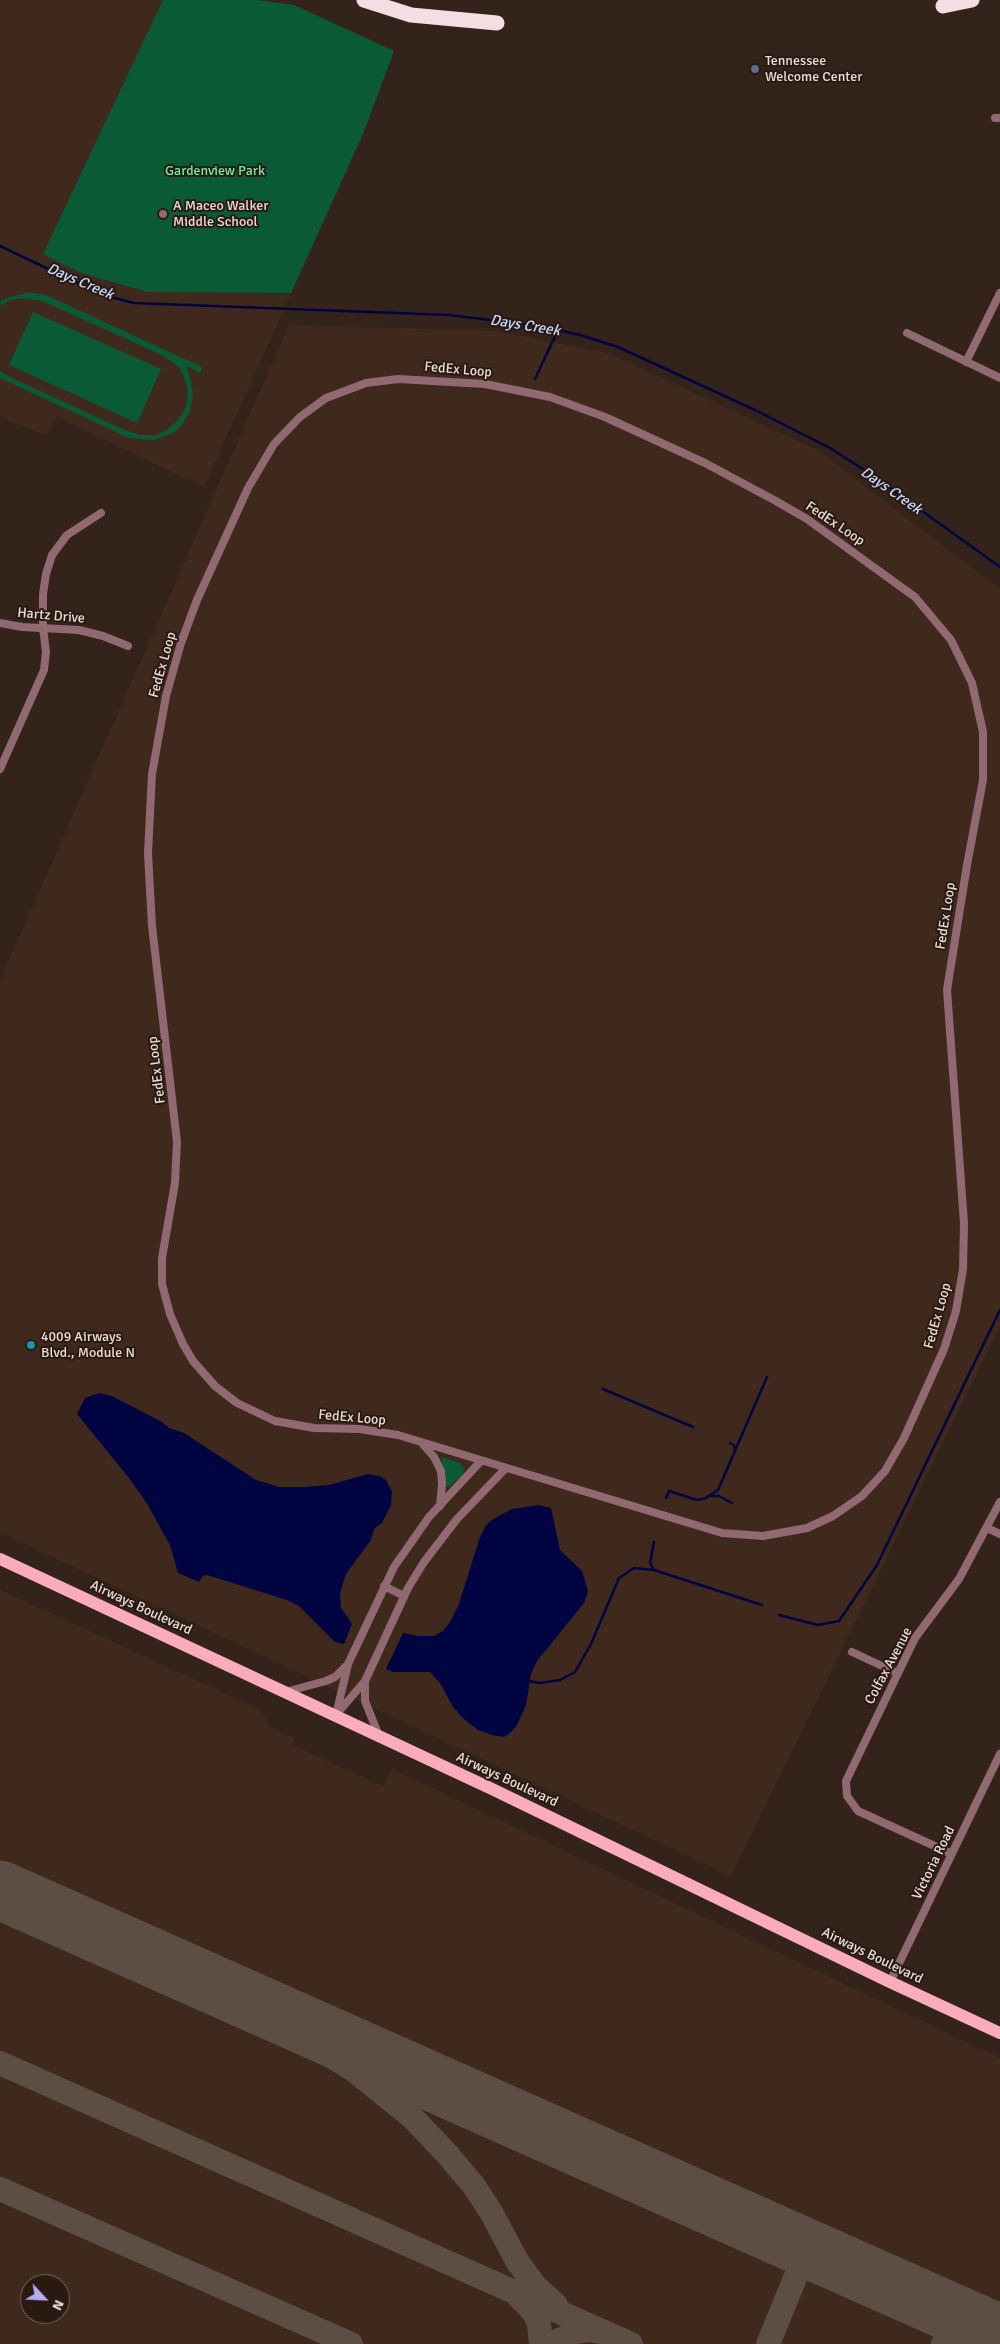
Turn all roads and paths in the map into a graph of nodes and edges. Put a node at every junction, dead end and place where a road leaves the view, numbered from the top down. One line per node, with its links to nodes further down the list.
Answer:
1 (364, 0): 4 (highway)
2 (972, 0): 3 (highway)
3 (942, 6)
4 (497, 24)
5 (1000, 293): 7 (street)
6 (907, 333): 7 (street)
7 (966, 362): 8 (street)
8 (1000, 378)
9 (101, 513): 11 (street)
10 (0, 624): 11 (street, Hartz Drive)
11 (43, 628): 12 (street, Hartz Drive); 13 (street)
12 (128, 646)
13 (0, 769)
14 (421, 1442): 15 (street, FedEx Loop); 16 (street, FedEx Loop); 18 (street)
15 (482, 1461): 16 (street, FedEx Loop); 18 (street)
16 (506, 1468): 23 (street)
17 (1000, 1502): 19 (street, Colfax Avenue)
18 (440, 1506): 22 (street)
19 (987, 1528): 20 (street); 26 (street, Colfax Avenue)
20 (1000, 1534)
21 (0, 1559): 28 (main road, Airways Boulevard)
22 (384, 1586): 23 (street); 25 (street)
23 (404, 1596): 27 (street)
24 (852, 1652): 26 (street)
25 (348, 1664): 28 (street); 29 (street)
26 (897, 1673): 32 (street, Colfax Avenue)
27 (365, 1681): 29 (street); 30 (street)
28 (285, 1692): 29 (main road, Airways Boulevard)
29 (335, 1716): 30 (main road, Airways Boulevard)
30 (380, 1738): 33 (main road, Airways Boulevard)
31 (1000, 1754): 32 (street, Victoria Road)
32 (952, 1854): 33 (street, Victoria Road)
33 (890, 1982): 34 (main road, Airways Boulevard)
34 (1000, 2033)

